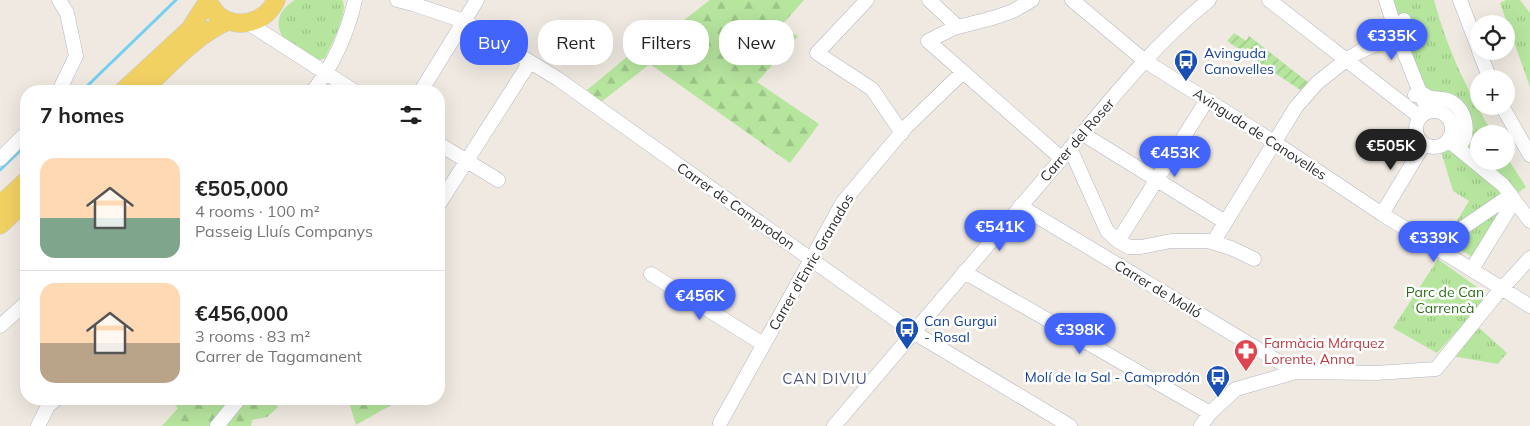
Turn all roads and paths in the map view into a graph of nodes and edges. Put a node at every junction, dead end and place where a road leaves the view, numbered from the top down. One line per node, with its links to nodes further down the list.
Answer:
1 (59, 0): 28 (street)
2 (208, 0): 15 (main road); 29 (main road)
3 (276, 0): 18 (main road)
4 (355, 0): 27 (street)
5 (397, 0): 16 (street, Carrer de Camprodon)
6 (477, 0): 17 (street)
7 (867, 0): 39 (street)
8 (930, 0): 19 (street)
9 (1032, 0): 19 (street)
10 (1072, 0): 24 (street, Avinguda de Canovelles)
11 (1209, 0): 24 (street, Carrer del Roser)
12 (1269, 0): 23 (street)
13 (1386, 0): 22 (street)
14 (1460, 0): 20 (street)
15 (228, 20): 18 (main road); 30 (main road)
16 (461, 20)
17 (465, 20)
18 (248, 23): 27 (street)
19 (958, 27): 26 (street)
20 (1470, 27)
21 (460, 28): 33 (street)
22 (1403, 29): 23 (street); 34 (street)
23 (1346, 60): 36 (street); 42 (street)
24 (1145, 61): 35 (street, Avinguda de Canovelles); 40 (street, Carrer del Roser)
25 (530, 62): 49 (street); 66 (street, Carrer de Camprodon)
26 (963, 72): 39 (street, Carrer d'Enric Granados); 46 (street)
27 (326, 74): 31 (street); 32 (street)
28 (63, 85)
29 (129, 85)
30 (148, 85)
31 (318, 85)
32 (344, 85)
33 (425, 85)
34 (1420, 93): 36 (street); 37 (street); 44 (street)
35 (1206, 100): 42 (street, Avinguda de Canovelles); 51 (street)
36 (1406, 106): 37 (street)
37 (1424, 114): 43 (street); 44 (street)
38 (1507, 115): 47 (street)
39 (902, 133): 66 (street, Carrer d'Enric Granados)
40 (1083, 134): 46 (street, Carrer del Roser); 51 (street)
41 (20, 138): 48 (street)
42 (1274, 142): 58 (street, Avinguda de Canovelles); 60 (street)
43 (1424, 144): 44 (street); 58 (street)
44 (1453, 144): 54 (street)
45 (445, 148): 49 (street)
46 (1066, 153): 57 (street, Carrer del Roser); 62 (street)
47 (1530, 155)
48 (0, 160)
49 (467, 161): 50 (street); 53 (street)
50 (498, 180)
51 (1157, 180): 60 (street); 62 (street)
52 (20, 187): 55 (main road)
53 (445, 195)
54 (1511, 195): 59 (street); 64 (street); 68 (street)
55 (0, 205)
56 (20, 206): 61 (main road)
57 (1020, 206): 69 (street, Carrer del Roser); 77 (street, Carrer de Molló)
58 (1382, 214): 64 (street, Avinguda de Canovelles)
59 (1530, 221)
60 (1225, 222): 63 (street)
61 (0, 225)
62 (1118, 240): 63 (street)
63 (1214, 241): 67 (street)
64 (1437, 248): 68 (street, Avinguda de Canovelles)
65 (1530, 258): 71 (street)
66 (810, 259): 75 (street, Carrer de Camprodon); 76 (street, Carrer d'Enric Granados)
67 (1254, 259)
68 (1472, 270): 71 (street, Avinguda de Canovelles)
69 (964, 272): 75 (street, Carrer del Roser); 80 (street)
70 (651, 274): 76 (street)
71 (1502, 288): 72 (street, Avinguda de Canovelles); 77 (street)
72 (1530, 306)
73 (20, 308): 74 (street)
74 (0, 326)
75 (913, 332): 84 (street, Carrer del Roser); 85 (street, Carrer de Camprodon)
76 (764, 344): 81 (street, Carrer d'Enric Granados)
77 (1296, 372): 80 (street)
78 (49, 405): 82 (street)
79 (234, 405): 83 (street)
80 (1210, 413): 86 (street)
81 (720, 423)
82 (38, 426)
83 (217, 426)
84 (834, 426)
85 (1070, 426)
86 (1201, 426)

